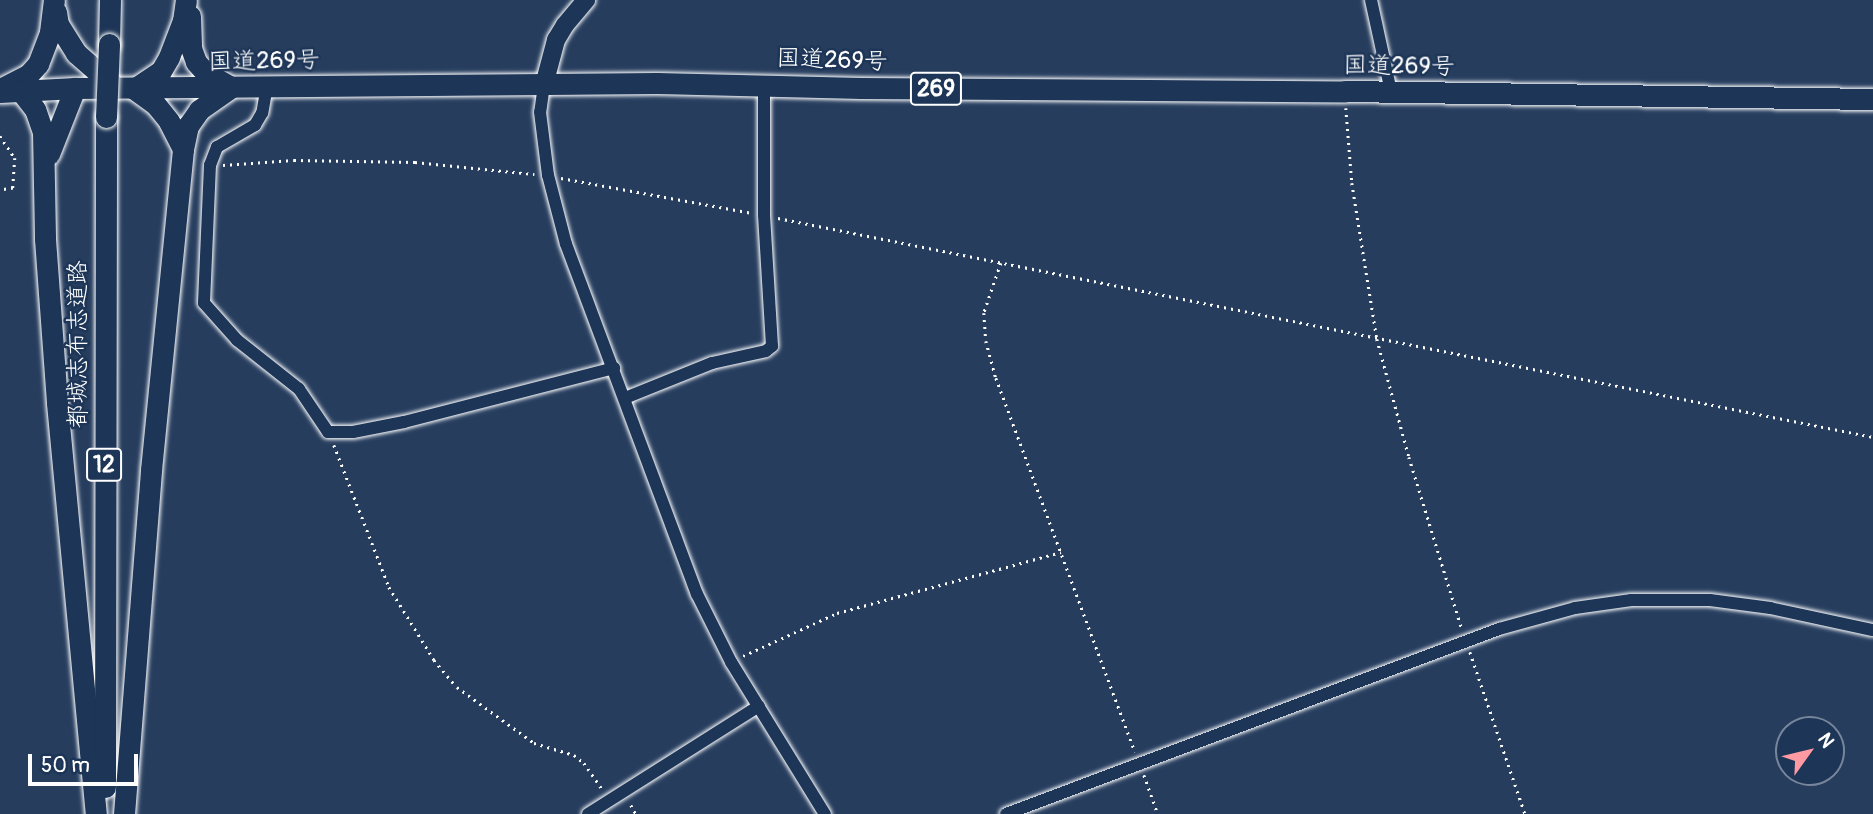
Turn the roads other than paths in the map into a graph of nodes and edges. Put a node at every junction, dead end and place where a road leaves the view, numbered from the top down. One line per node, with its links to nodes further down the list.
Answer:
1 (54, 0): 10 (highway); 12 (highway)
2 (110, 0): 22 (highway, 都城志布志道路 / 12, bridge)
3 (187, 0): 10 (highway); 11 (highway)
4 (586, 0): 7 (street)
5 (1371, 0): 13 (street)
6 (764, 84): 7 (highway, 国道269号 / 269); 13 (highway, 国道269号 / 269); 18 (street)
7 (544, 85): 8 (highway, 国道269号 / 269); 17 (street)
8 (267, 86): 11 (highway, 国道269号 / 269); 17 (street)
9 (75, 88): 10 (highway, 国道269号 / 269); 12 (highway, 国道269号 / 269); 16 (highway)
10 (125, 88): 11 (highway, 国道269号 / 269); 15 (highway)
11 (231, 88): 15 (highway)
12 (7, 90): 16 (highway)
13 (1391, 92): 14 (highway, 国道269号 / 269)
14 (1873, 99)
15 (183, 149): 23 (highway)
16 (44, 169): 21 (highway)
17 (614, 368): 18 (street)
18 (625, 398): 20 (street)
19 (1873, 629): 26 (street)
20 (759, 706): 24 (street); 25 (street)
21 (96, 814)
22 (106, 814)
23 (124, 814)
24 (588, 814)
25 (825, 814)
26 (1006, 814)

